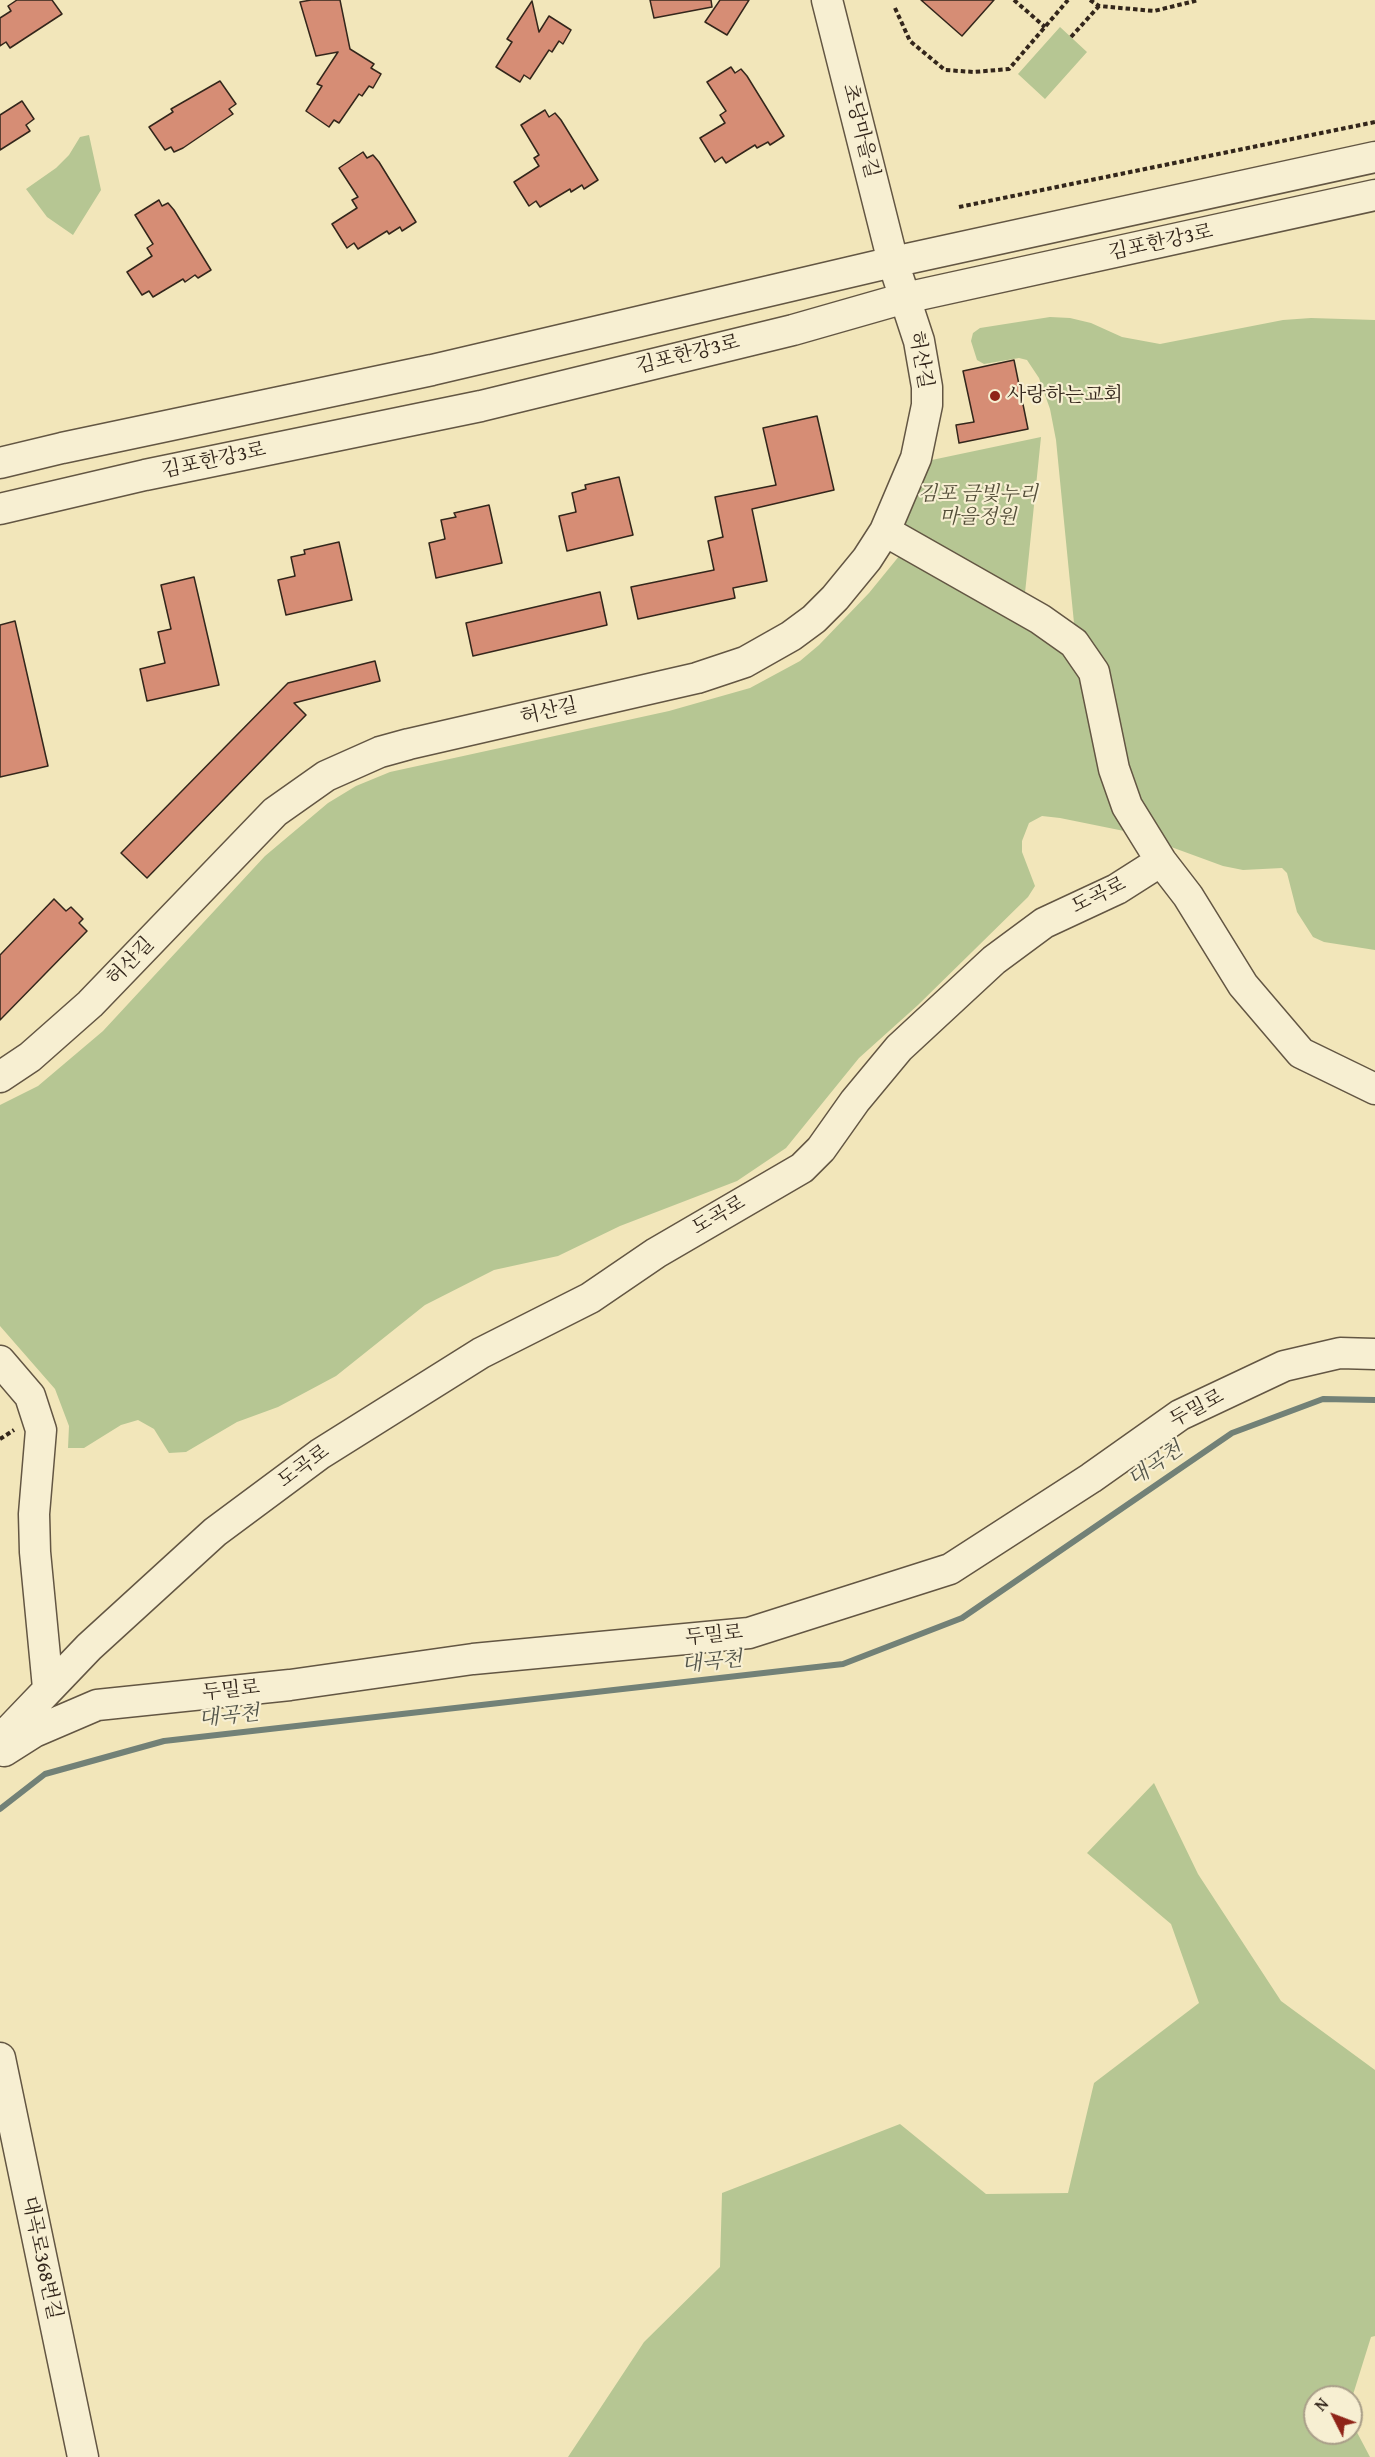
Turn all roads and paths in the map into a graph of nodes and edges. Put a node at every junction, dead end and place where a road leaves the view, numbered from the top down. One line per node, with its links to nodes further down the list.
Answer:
1 (827, 0): 14 (street, 초당마을길)
2 (1014, 0): 8 (path)
3 (1068, 0): 8 (path)
4 (1090, 0): 6 (path)
5 (1199, 0): 6 (path)
6 (1099, 6): 9 (path)
7 (895, 8): 8 (path)
8 (1045, 27)
9 (1071, 37)
10 (1375, 122): 13 (path)
11 (1375, 157): 14 (street, 김포한강3로)
12 (1375, 195): 15 (street, 김포한강3로)
13 (959, 207)
14 (893, 262): 15 (street, 허산길); 16 (street, 김포한강3로)
15 (905, 298): 17 (street, 김포한강3로); 18 (street, 허산길)
16 (0, 463)
17 (0, 509)
18 (885, 531): 19 (street); 20 (street, 허산길)
19 (1161, 861): 21 (street); 24 (street, 도곡로)
20 (0, 1077)
21 (1375, 1089)
22 (1375, 1354): 26 (street, 두밀로)
23 (0, 1361): 24 (street)
24 (48, 1688): 25 (street, 도곡로)
25 (0, 1740)
26 (0, 1754)
27 (0, 2058): 28 (street, 대곡로368번길)
28 (83, 2457)

